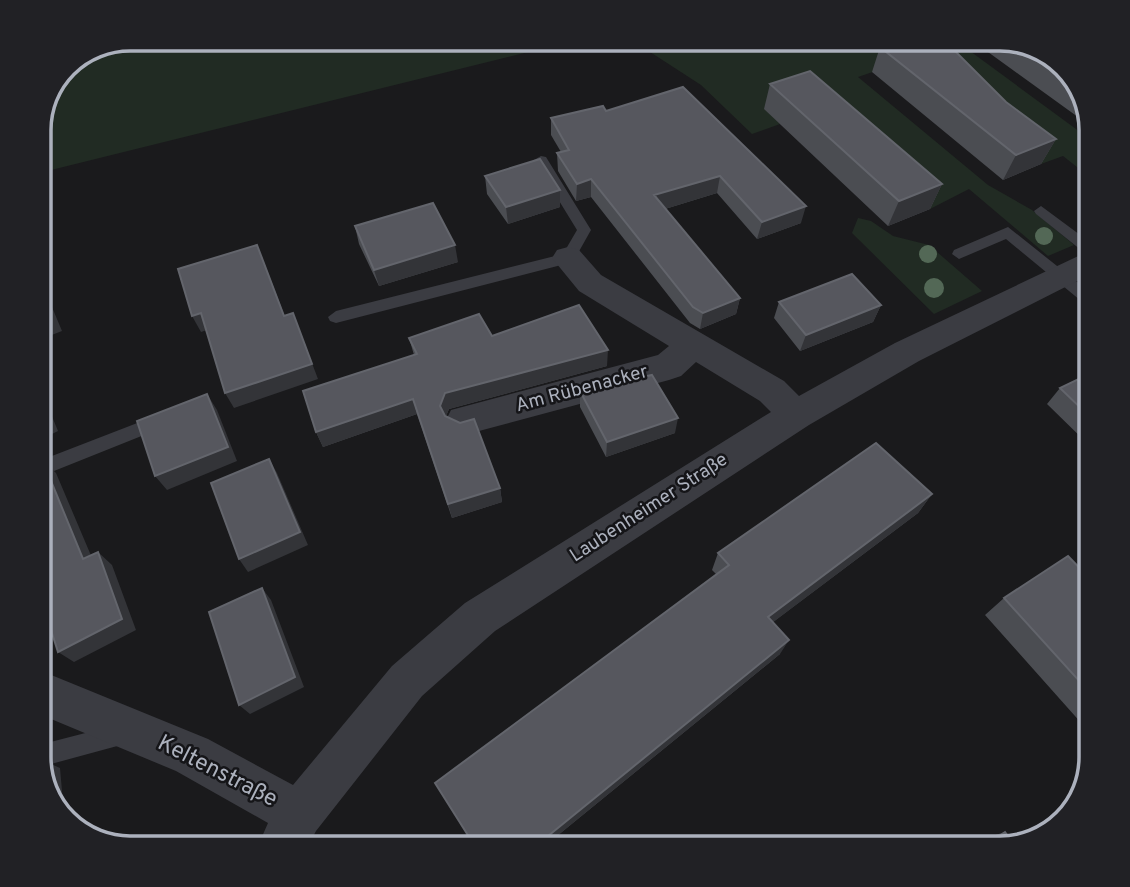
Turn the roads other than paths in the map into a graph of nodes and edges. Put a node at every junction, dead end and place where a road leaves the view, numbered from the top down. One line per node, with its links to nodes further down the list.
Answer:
1 (541, 160): 5 (lane)
2 (1041, 211): 3 (lane)
3 (1079, 241)
4 (959, 254): 6 (lane)
5 (568, 258): 7 (lane); 8 (street)
6 (1076, 268): 9 (street, Laubenheimer Straße)
7 (335, 317)
8 (693, 345): 9 (street); 10 (street, Am Rübenacker)
9 (796, 415): 16 (street, Laubenheimer Straße)
10 (464, 420)
11 (158, 422): 12 (lane)
12 (51, 465)
13 (51, 697): 14 (street, Keltenstraße)
14 (134, 731): 15 (lane, Keltenstraße); 16 (street, Keltenstraße)
15 (51, 753)
16 (290, 831)

